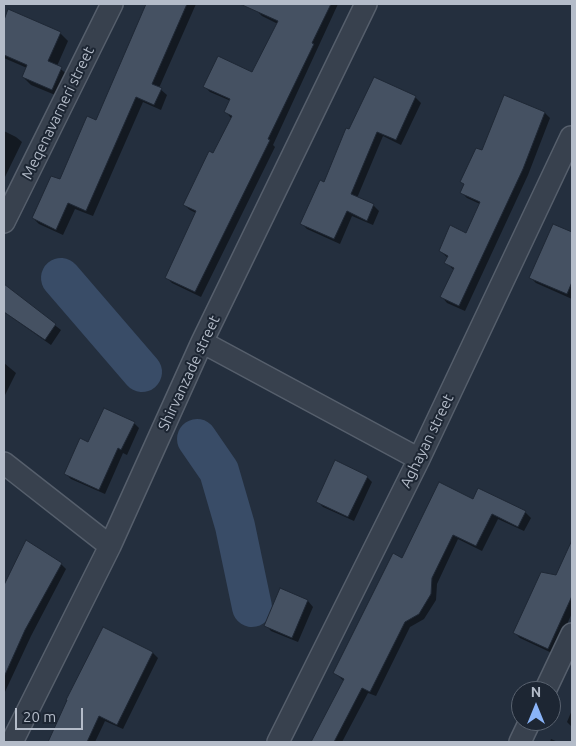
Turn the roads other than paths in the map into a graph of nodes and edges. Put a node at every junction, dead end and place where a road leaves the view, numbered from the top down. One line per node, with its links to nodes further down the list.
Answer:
1 (112, 4): 4 (street, Meqenavarneri street)
2 (366, 4): 5 (street, Shirvanzade street)
3 (571, 137): 6 (street, Aghayan street)
4 (4, 222)
5 (202, 342): 6 (street); 8 (street, Shirvanzade street)
6 (419, 459): 12 (street, Aghayan street)
7 (4, 463): 8 (street)
8 (110, 546): 11 (street, Shirvanzade street)
9 (572, 634): 10 (street)
10 (550, 681)
11 (12, 742)
12 (278, 742)

